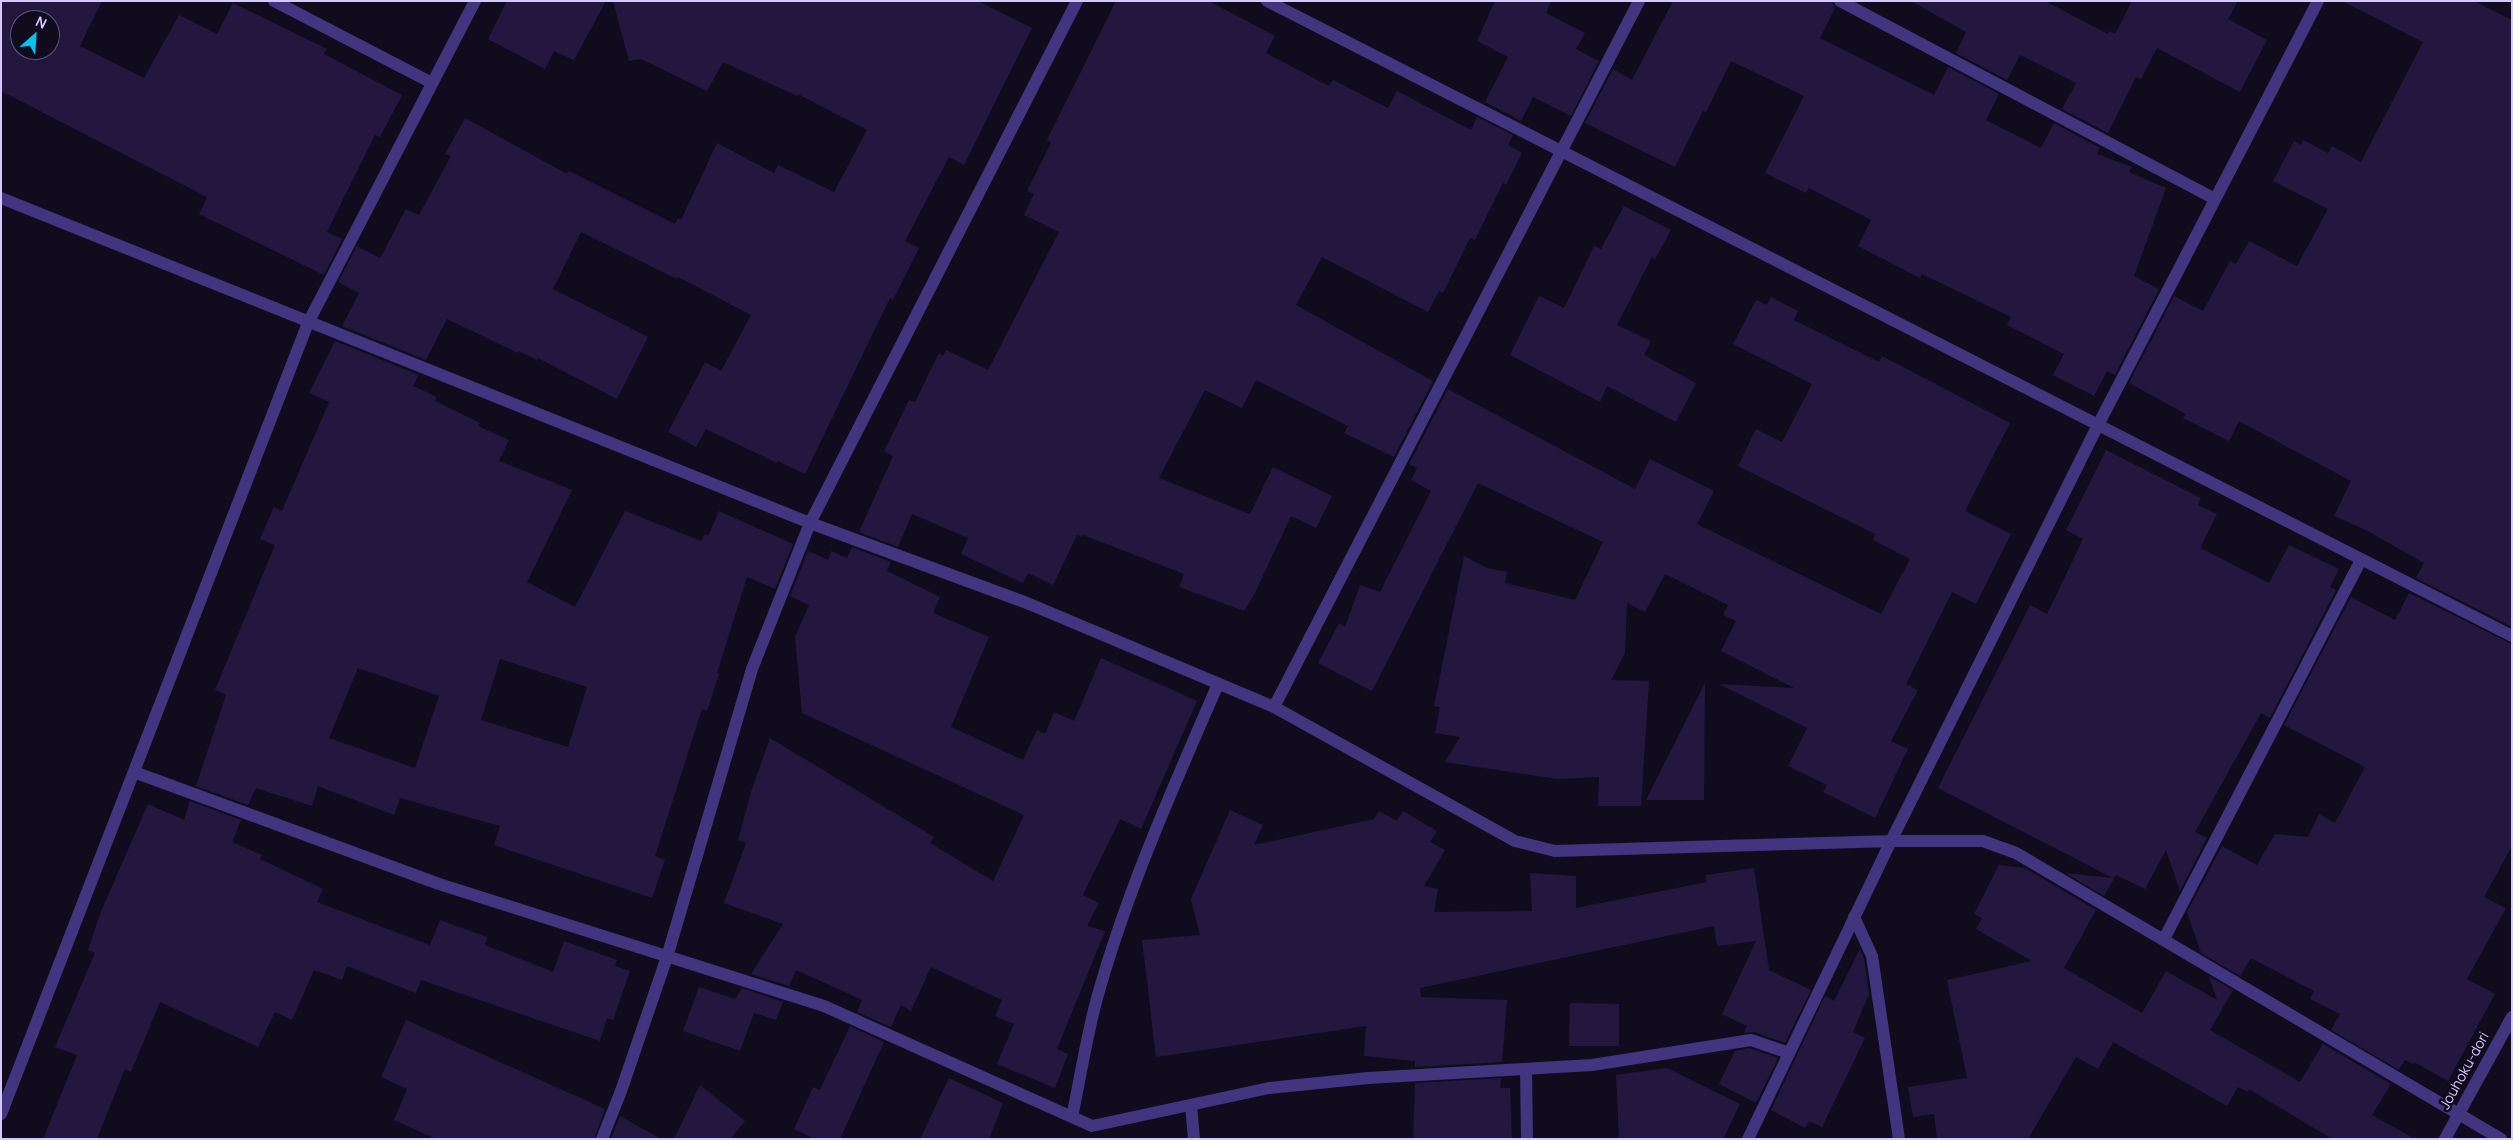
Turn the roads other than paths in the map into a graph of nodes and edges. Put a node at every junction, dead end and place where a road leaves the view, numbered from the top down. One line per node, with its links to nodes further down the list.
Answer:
1 (274, 1): 8 (street)
2 (475, 1): 8 (street)
3 (1077, 1): 14 (street)
4 (1267, 1): 9 (street)
5 (1639, 1): 9 (street)
6 (1840, 1): 11 (street)
7 (2318, 1): 11 (street)
8 (432, 84): 12 (street)
9 (1562, 150): 13 (street); 18 (street)
10 (1, 198): 12 (street)
11 (2215, 199): 13 (street)
12 (308, 323): 14 (street); 19 (street)
13 (2097, 427): 15 (street); 20 (street)
14 (810, 523): 17 (street); 23 (street)
15 (2361, 560): 16 (street); 22 (street)
16 (2512, 636)
17 (1218, 684): 18 (street); 30 (street)
18 (1274, 707): 20 (street)
19 (134, 772): 23 (street); 29 (street)
20 (1891, 841): 21 (street); 22 (street)
21 (1854, 917): 25 (street); 35 (street)
22 (2164, 939): 28 (street)
23 (667, 957): 30 (street); 31 (street)
24 (2512, 1017): 28 (street, Jouhoku-dori)
25 (1789, 1053): 26 (street); 34 (street)
26 (1526, 1069): 27 (street); 33 (street)
27 (1191, 1105): 30 (street); 32 (street)
28 (2459, 1113): 36 (street, Jouhoku-dori); 37 (street)
29 (1, 1114)
30 (1072, 1117)
31 (602, 1139)
32 (1194, 1139)
33 (1527, 1139)
34 (1748, 1139)
35 (1899, 1139)
36 (2444, 1139)
37 (2501, 1139)

